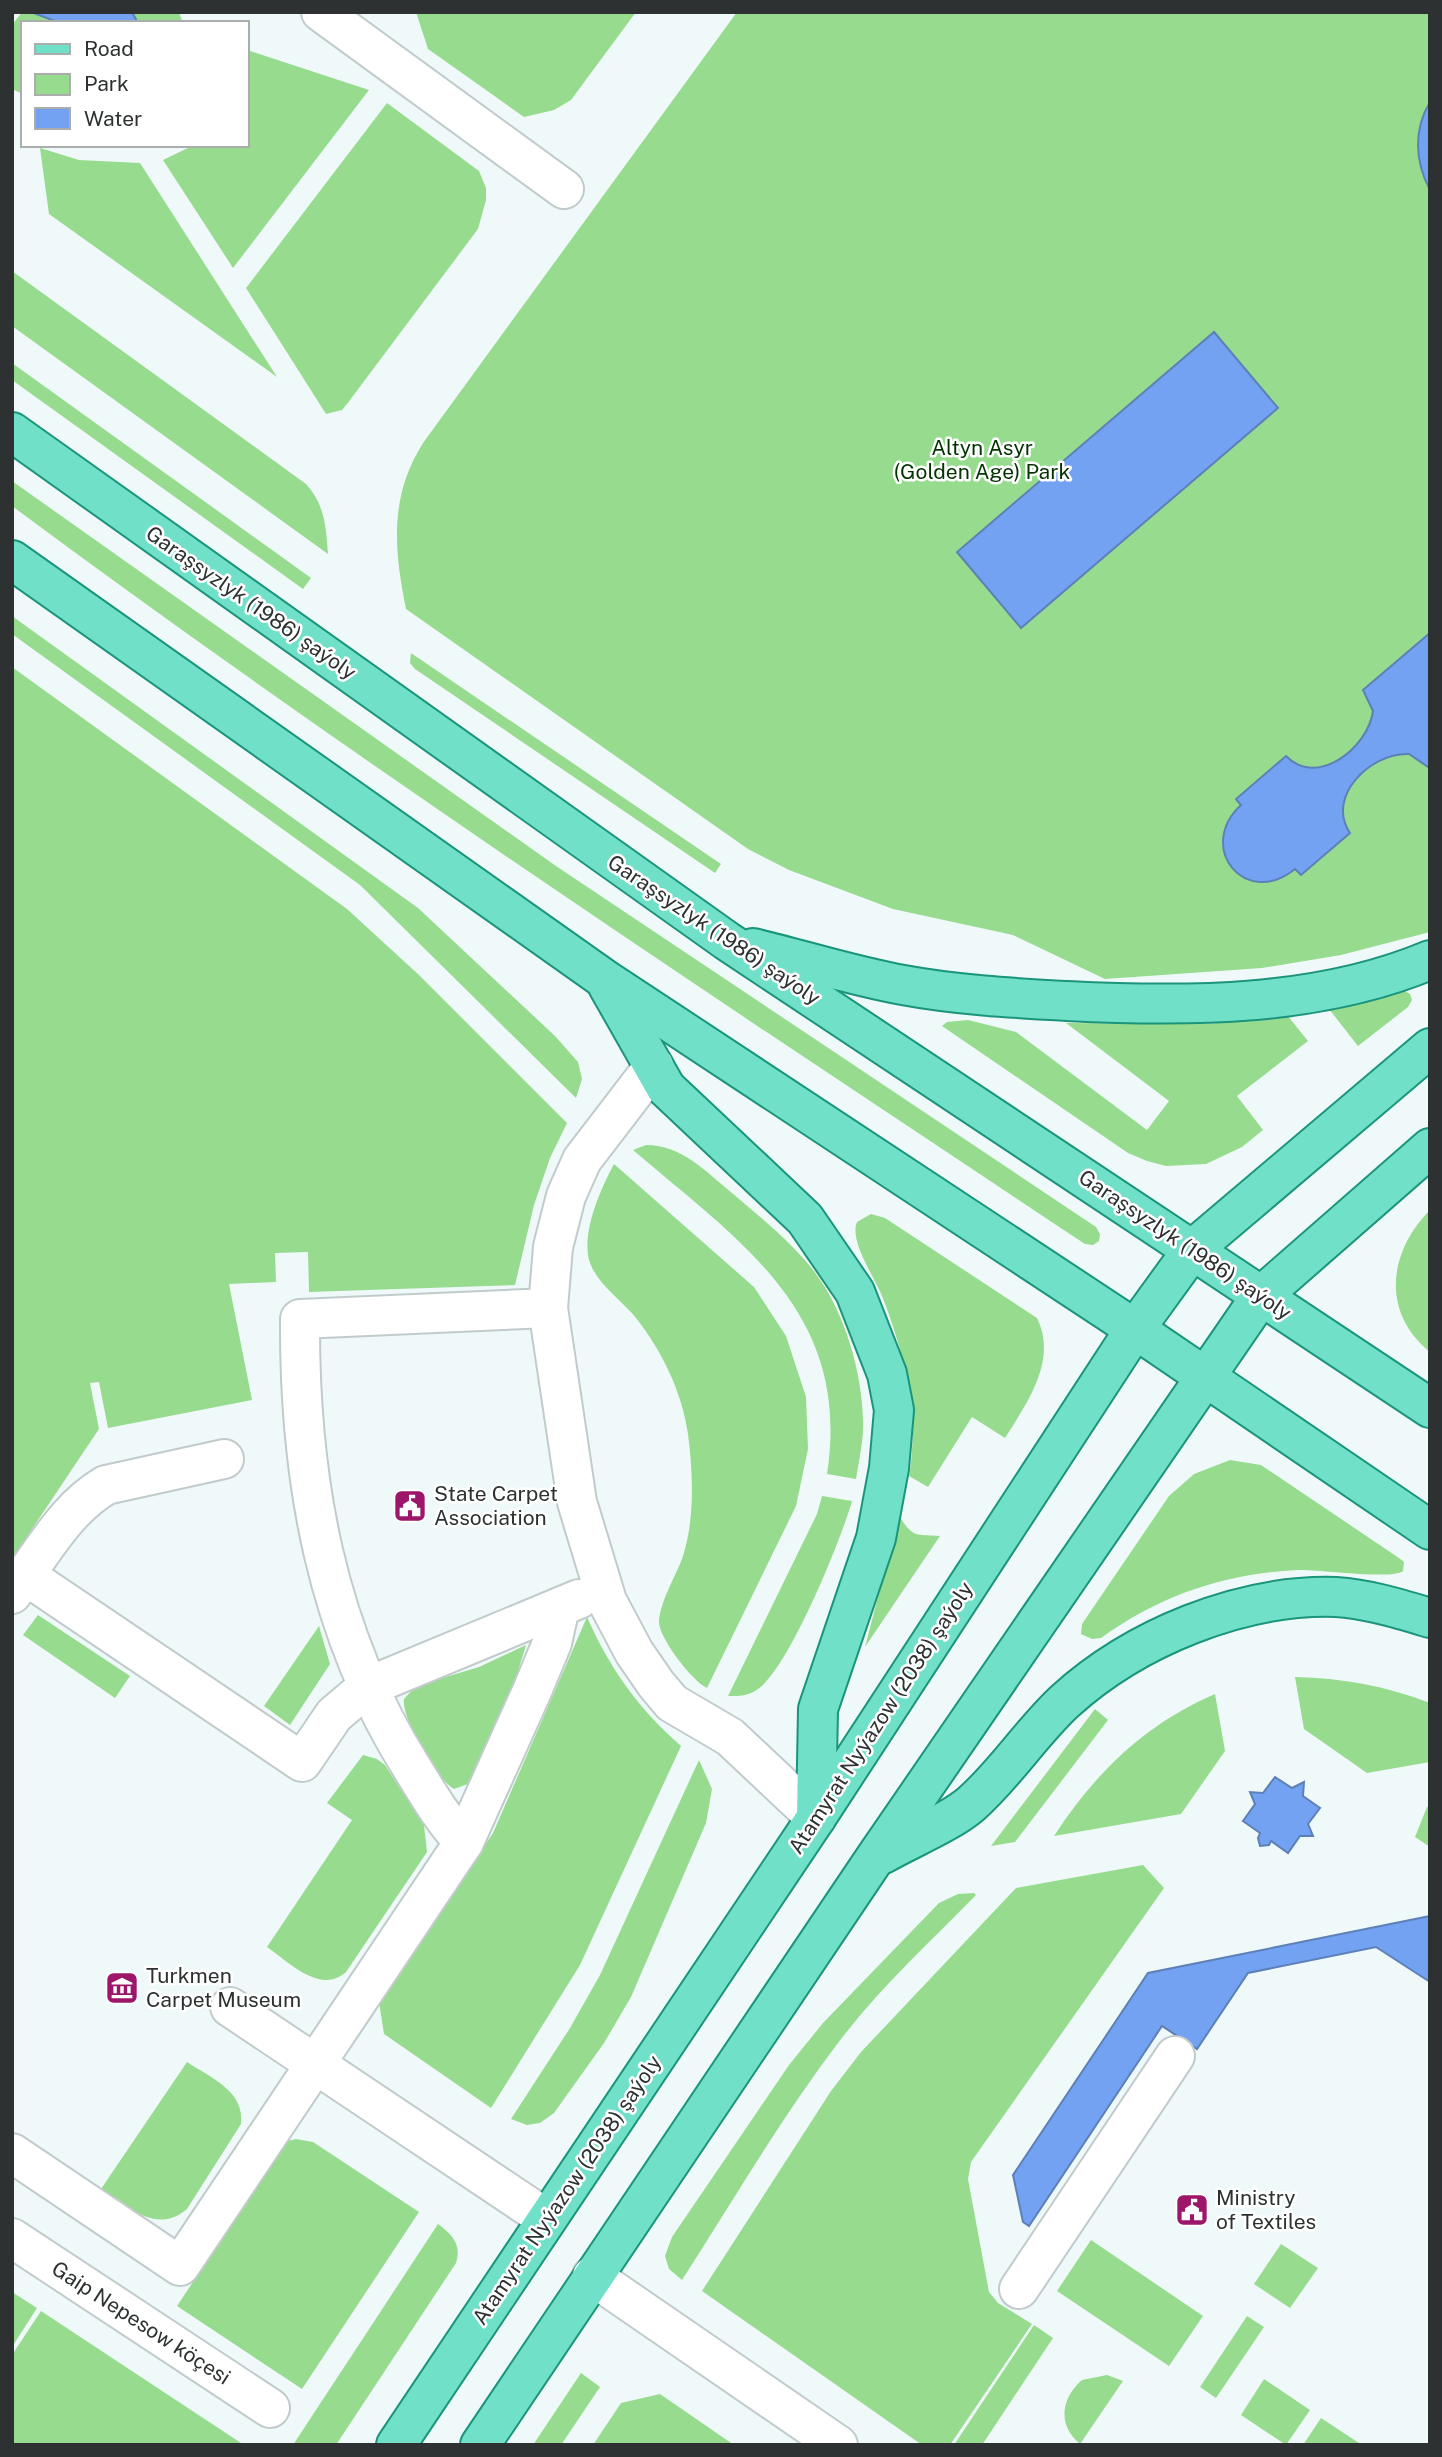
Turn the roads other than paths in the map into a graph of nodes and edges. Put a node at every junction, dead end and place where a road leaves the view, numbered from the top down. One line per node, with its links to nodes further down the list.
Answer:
1 (321, 12): 2 (street)
2 (564, 189)
3 (12, 432): 5 (main road, Garaşsyzlyk (1986) şaýoly)
4 (12, 560): 7 (main road)
5 (727, 942): 6 (main road); 11 (main road, Garaşsyzlyk (1986) şaýoly)
6 (1430, 960)
7 (603, 978): 9 (main road); 14 (main road)
8 (1430, 1048): 11 (main road, Atamyrat Nyýazow (2038) şaýoly)
9 (654, 1066): 13 (street); 24 (main road)
10 (1430, 1148): 12 (main road)
11 (1193, 1249): 12 (main road, Garaşsyzlyk (1986) şaýoly); 14 (main road, Atamyrat Nyýazow (2038) şaýoly)
12 (1261, 1296): 15 (main road); 16 (main road, Garaşsyzlyk (1986) şaýoly)
13 (548, 1308): 20 (street); 23 (street)
14 (1135, 1329): 15 (main road); 24 (main road, Atamyrat Nyýazow (2038) şaýoly)
15 (1204, 1379): 18 (main road); 26 (main road)
16 (1430, 1408)
17 (224, 1459): 19 (street)
18 (1430, 1530)
19 (19, 1585): 23 (street)
20 (603, 1588): 21 (street); 24 (street)
21 (561, 1607): 23 (street); 25 (street)
22 (1430, 1618): 26 (main road)
23 (367, 1688): 25 (street)
24 (816, 1818): 31 (main road, Atamyrat Nyýazow (2038) şaýoly)
25 (464, 1842): 29 (street)
26 (875, 1858): 33 (main road)
27 (230, 2007): 29 (street)
28 (1175, 2056): 34 (street)
29 (314, 2064): 30 (street); 31 (street)
30 (12, 2153)
31 (547, 2219): 36 (main road, Atamyrat Nyýazow (2038) şaýoly)
32 (12, 2238): 35 (street, Gaip Nepesow köçesi)
33 (592, 2276): 37 (main road); 38 (street)
34 (1019, 2289)
35 (270, 2408)
36 (396, 2445)
37 (480, 2445)
38 (838, 2445)

